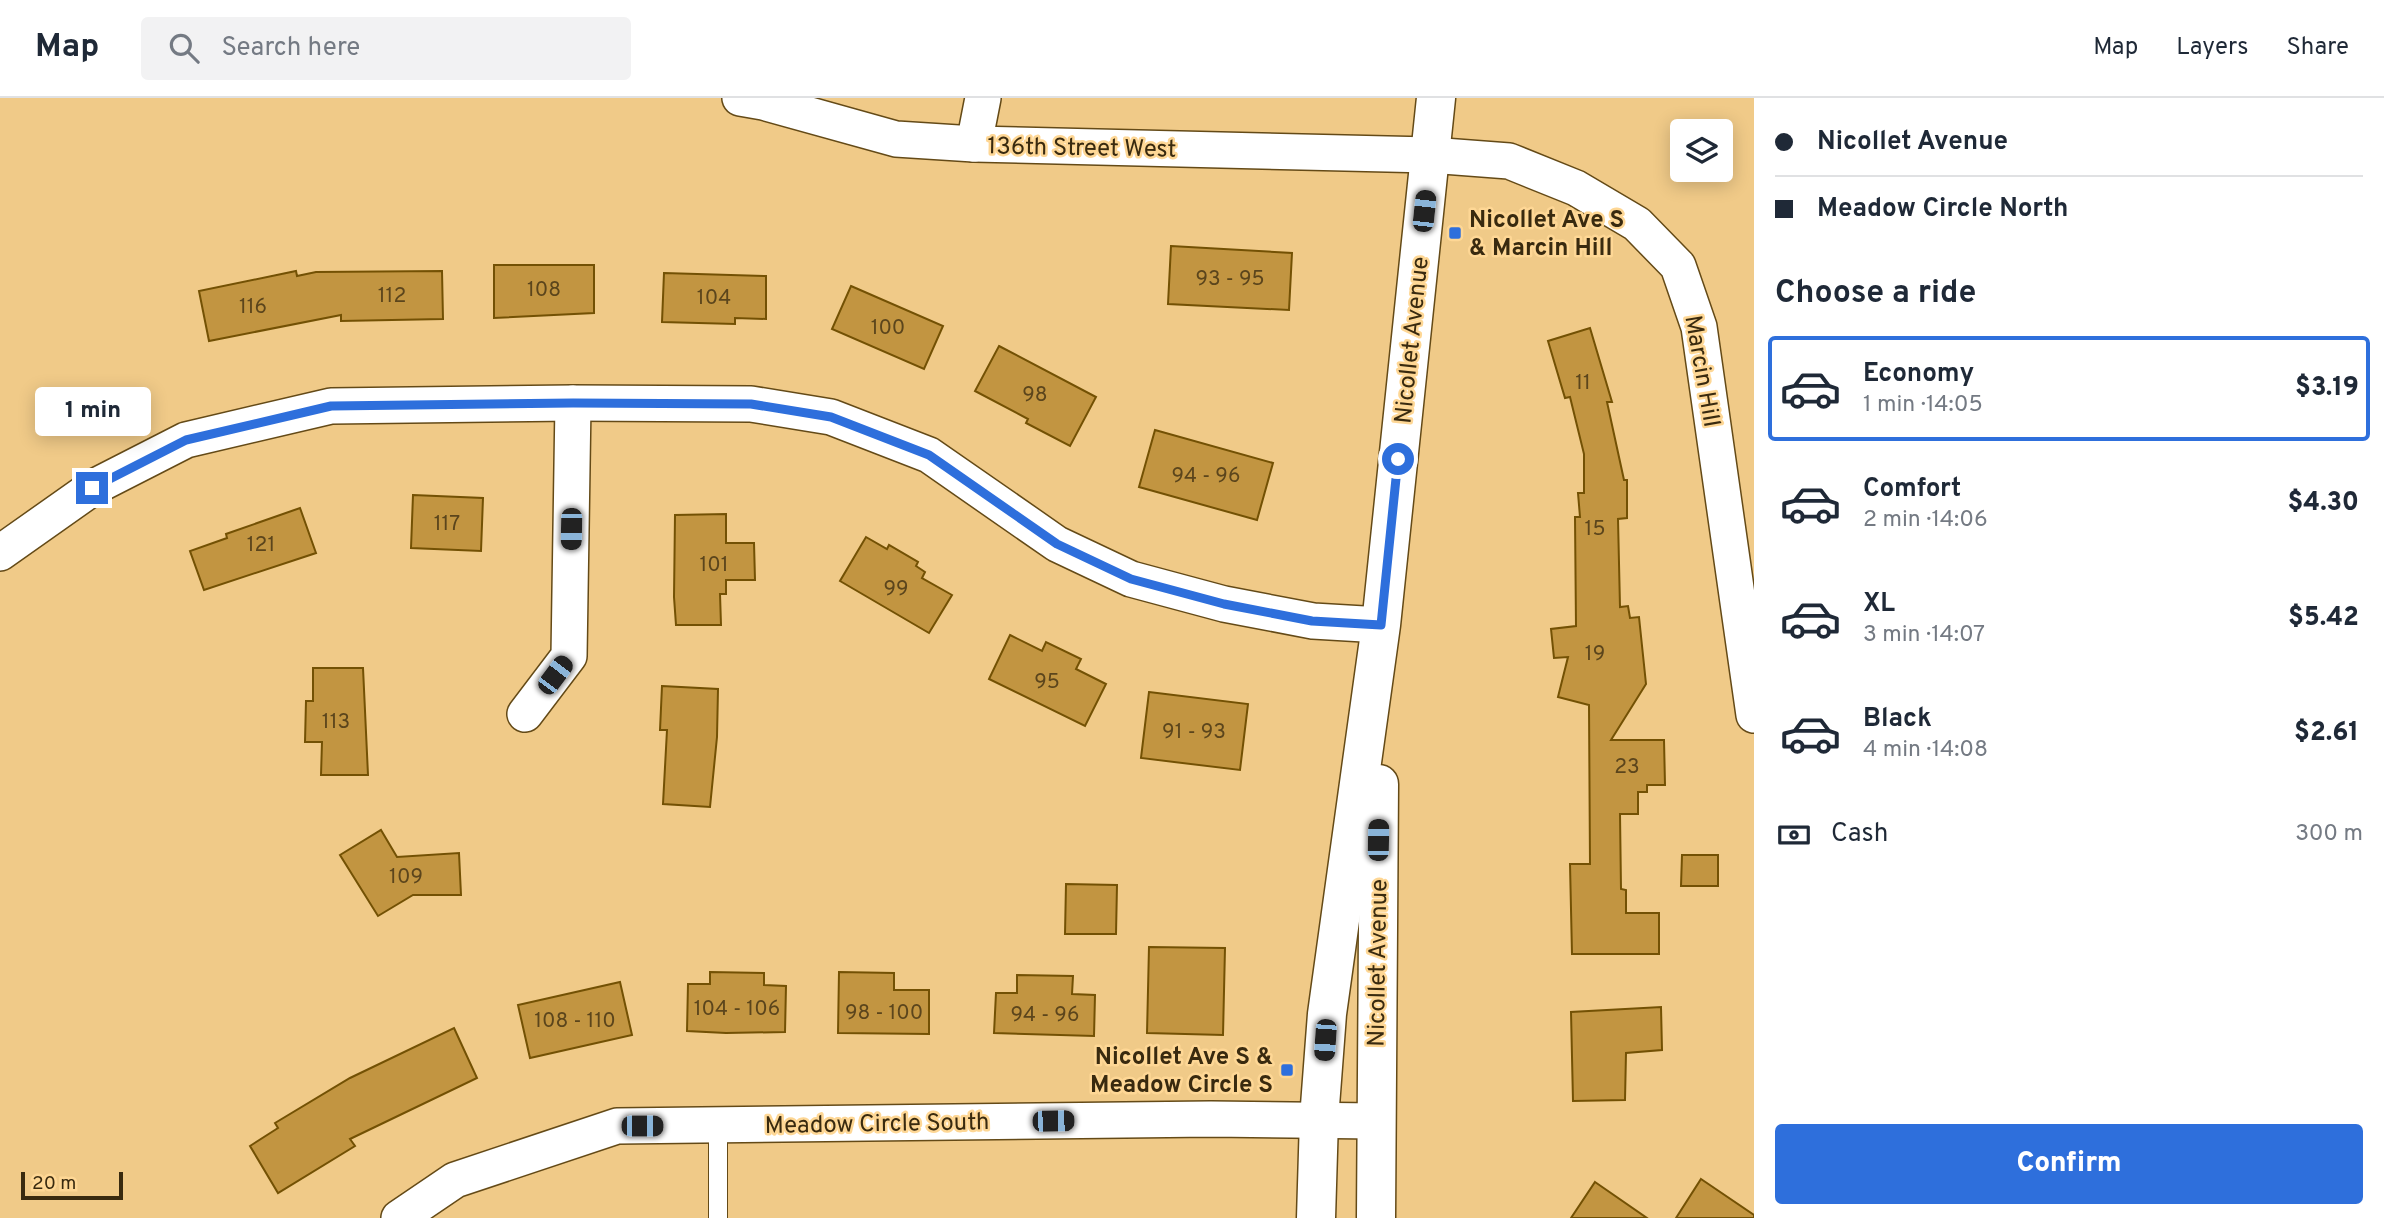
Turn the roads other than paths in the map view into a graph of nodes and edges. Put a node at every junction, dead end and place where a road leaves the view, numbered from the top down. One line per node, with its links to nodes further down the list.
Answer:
1 (740, 98): 4 (street, 136th Street West)
2 (983, 98): 4 (street)
3 (1436, 98): 5 (main road, Nicollet Avenue)
4 (974, 144): 5 (street, 136th Street West)
5 (1430, 155): 8 (main road, Nicollet Avenue); 10 (street, Marcin Hill)
6 (573, 403): 7 (street); 8 (street); 9 (street)
7 (0, 553)
8 (1381, 625): 11 (main road, Nicollet Avenue); 12 (main road, Nicollet Avenue)
9 (525, 713)
10 (1754, 715)
11 (1319, 1119): 12 (street, Meadow Circle South); 13 (street, Meadow Circle South); 16 (main road, Nicollet Avenue)
12 (1376, 1121): 17 (main road, Nicollet Avenue)
13 (718, 1125): 14 (street, Meadow Circle South); 15 (lane)
14 (400, 1218)
15 (718, 1218)
16 (1316, 1218)
17 (1376, 1218)

